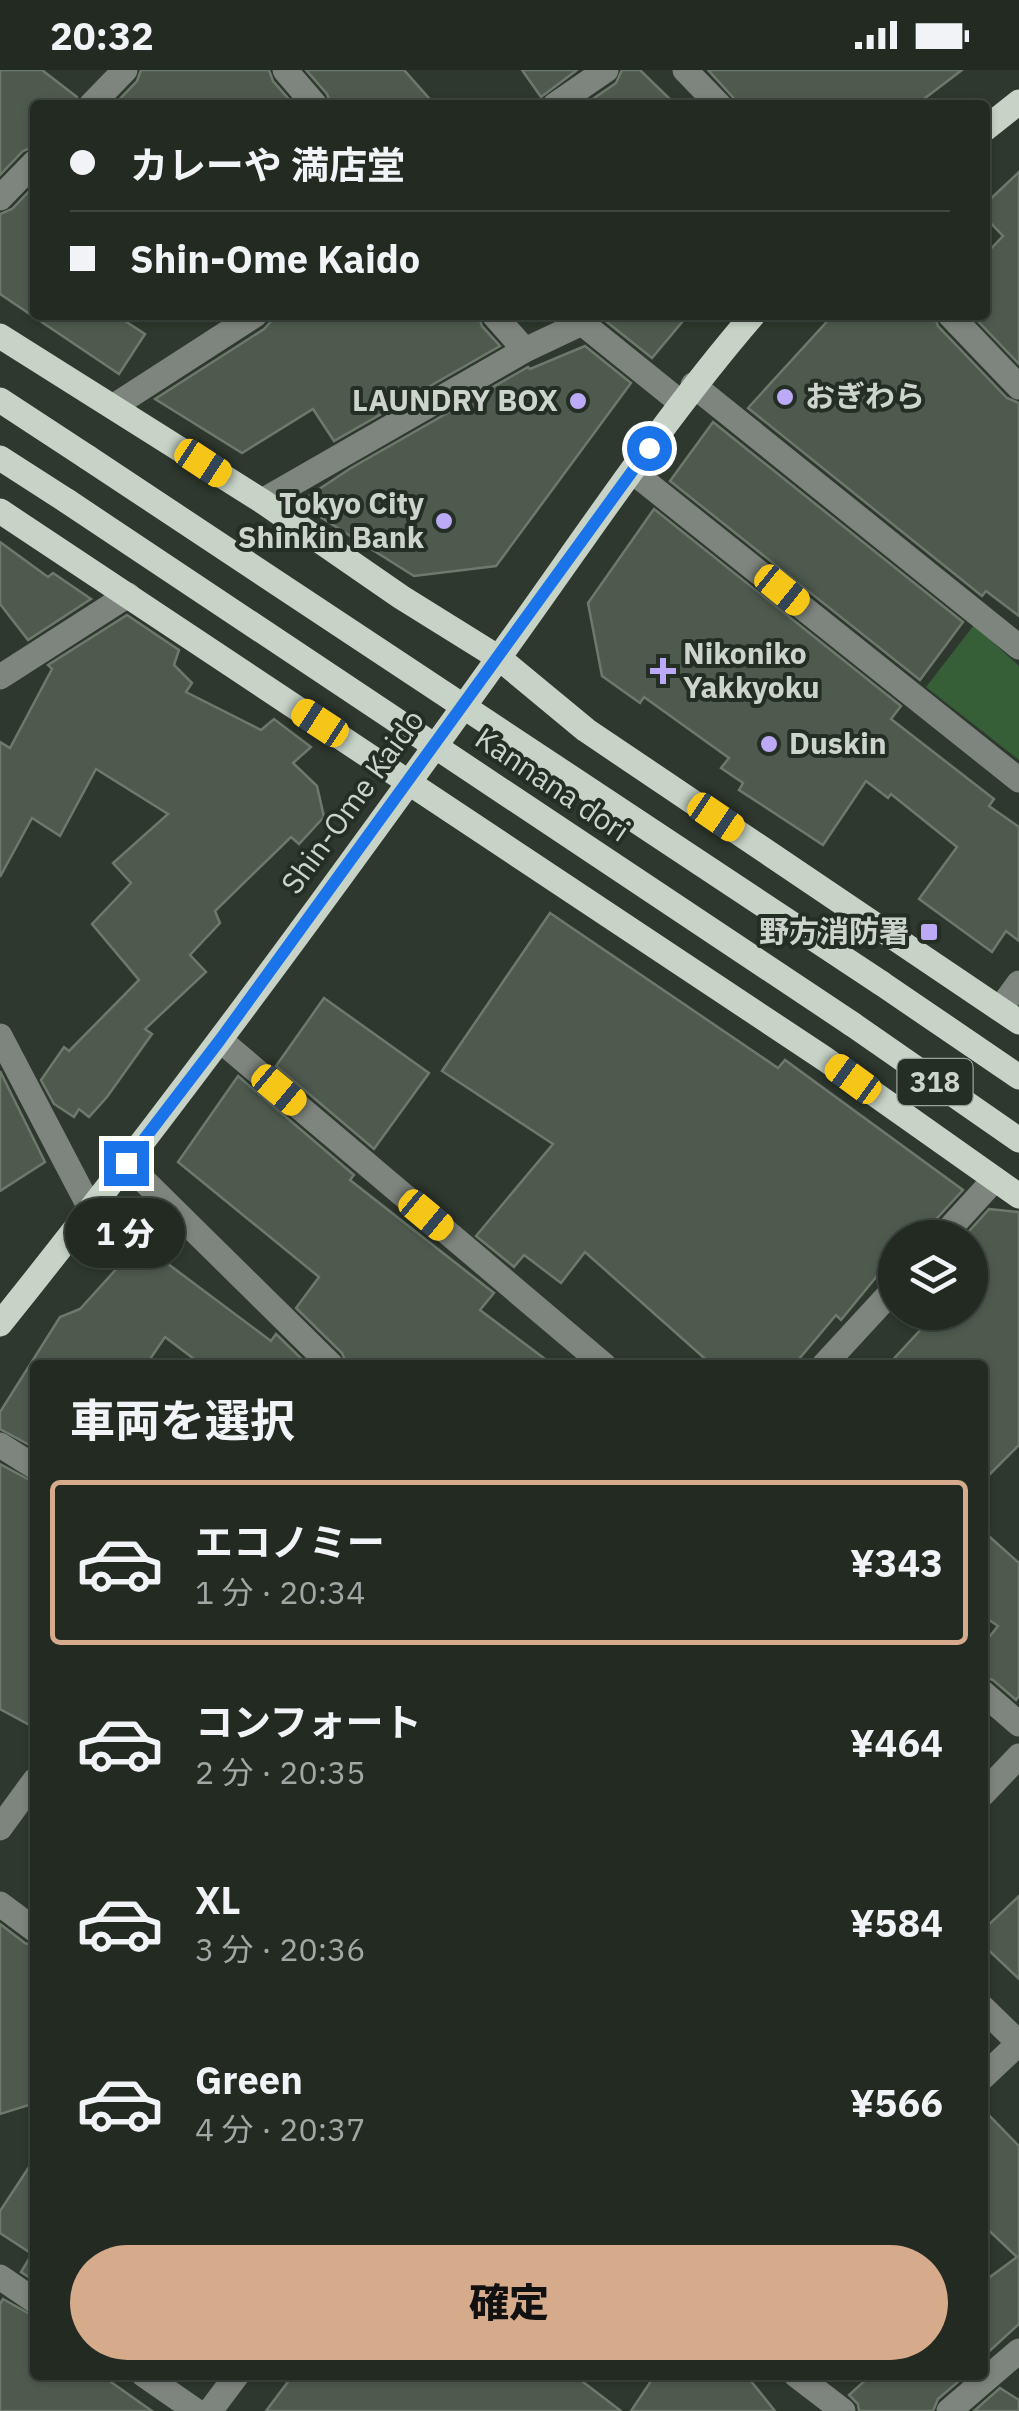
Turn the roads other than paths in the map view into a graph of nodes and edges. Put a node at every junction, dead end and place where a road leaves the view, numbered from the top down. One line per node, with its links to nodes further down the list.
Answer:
1 (125, 70): 5 (street)
2 (285, 70): 6 (street)
3 (606, 70): 7 (street)
4 (685, 70): 8 (street)
5 (96, 100)
6 (311, 100)
7 (561, 100)
8 (715, 100)
9 (1019, 102): 10 (main road)
10 (990, 125)
11 (30, 167): 12 (street)
12 (0, 198)
13 (247, 320): 22 (street)
14 (498, 320): 18 (street)
15 (749, 320): 20 (main road, Shin-Ome Kaido)
16 (955, 320): 19 (street)
17 (0, 336): 22 (main road)
18 (525, 350): 20 (street); 25 (street)
19 (1019, 387)
20 (687, 393): 24 (main road, Shin-Ome Kaido); 28 (street)
21 (0, 400): 37 (main road, Kannana dori / 318, bridge)
22 (114, 406): 25 (main road)
23 (0, 458): 38 (main road, Kannana dori / 318, bridge)
24 (633, 472): 29 (main road, Shin-Ome Kaido); 32 (street)
25 (262, 501): 29 (main road)
26 (0, 511): 27 (main road)
27 (128, 595): 30 (street); 31 (main road)
28 (1019, 648)
29 (499, 658): 31 (main road, Shin-Ome Kaido); 34 (main road)
30 (0, 677)
31 (408, 780): 36 (main road, Shin-Ome Kaido); 40 (main road)
32 (1019, 780)
33 (1019, 983): 34 (street)
34 (1009, 1015)
35 (0, 1036): 42 (street)
36 (220, 1040): 39 (main road, Shin-Ome Kaido); 47 (street)
37 (1019, 1077)
38 (1019, 1140)
39 (126, 1163): 42 (main road, Shin-Ome Kaido); 46 (street)
40 (994, 1180): 41 (main road); 43 (street)
41 (1019, 1196)
42 (91, 1210): 45 (main road, Shin-Ome Kaido)
43 (957, 1220)
44 (878, 1306): 48 (street)
45 (0, 1324)
46 (326, 1360)
47 (598, 1360)
48 (829, 1360)
49 (0, 1444): 50 (street)
50 (30, 1464)
51 (988, 1697): 52 (street)
52 (1019, 1724)
53 (1019, 1756): 55 (street)
54 (30, 1787): 56 (street)
55 (988, 1789)
56 (0, 1828)
57 (0, 1904): 58 (street)
58 (30, 1926)
59 (988, 2013): 60 (street)
60 (1019, 2043): 61 (street)
61 (988, 2072)
62 (0, 2276): 63 (street)
63 (30, 2297)
64 (1013, 2365): 71 (street)
65 (151, 2380): 68 (street)
66 (233, 2380): 69 (street)
67 (803, 2380): 70 (street)
68 (196, 2411)
69 (210, 2411)
70 (843, 2411)
71 (950, 2411)

